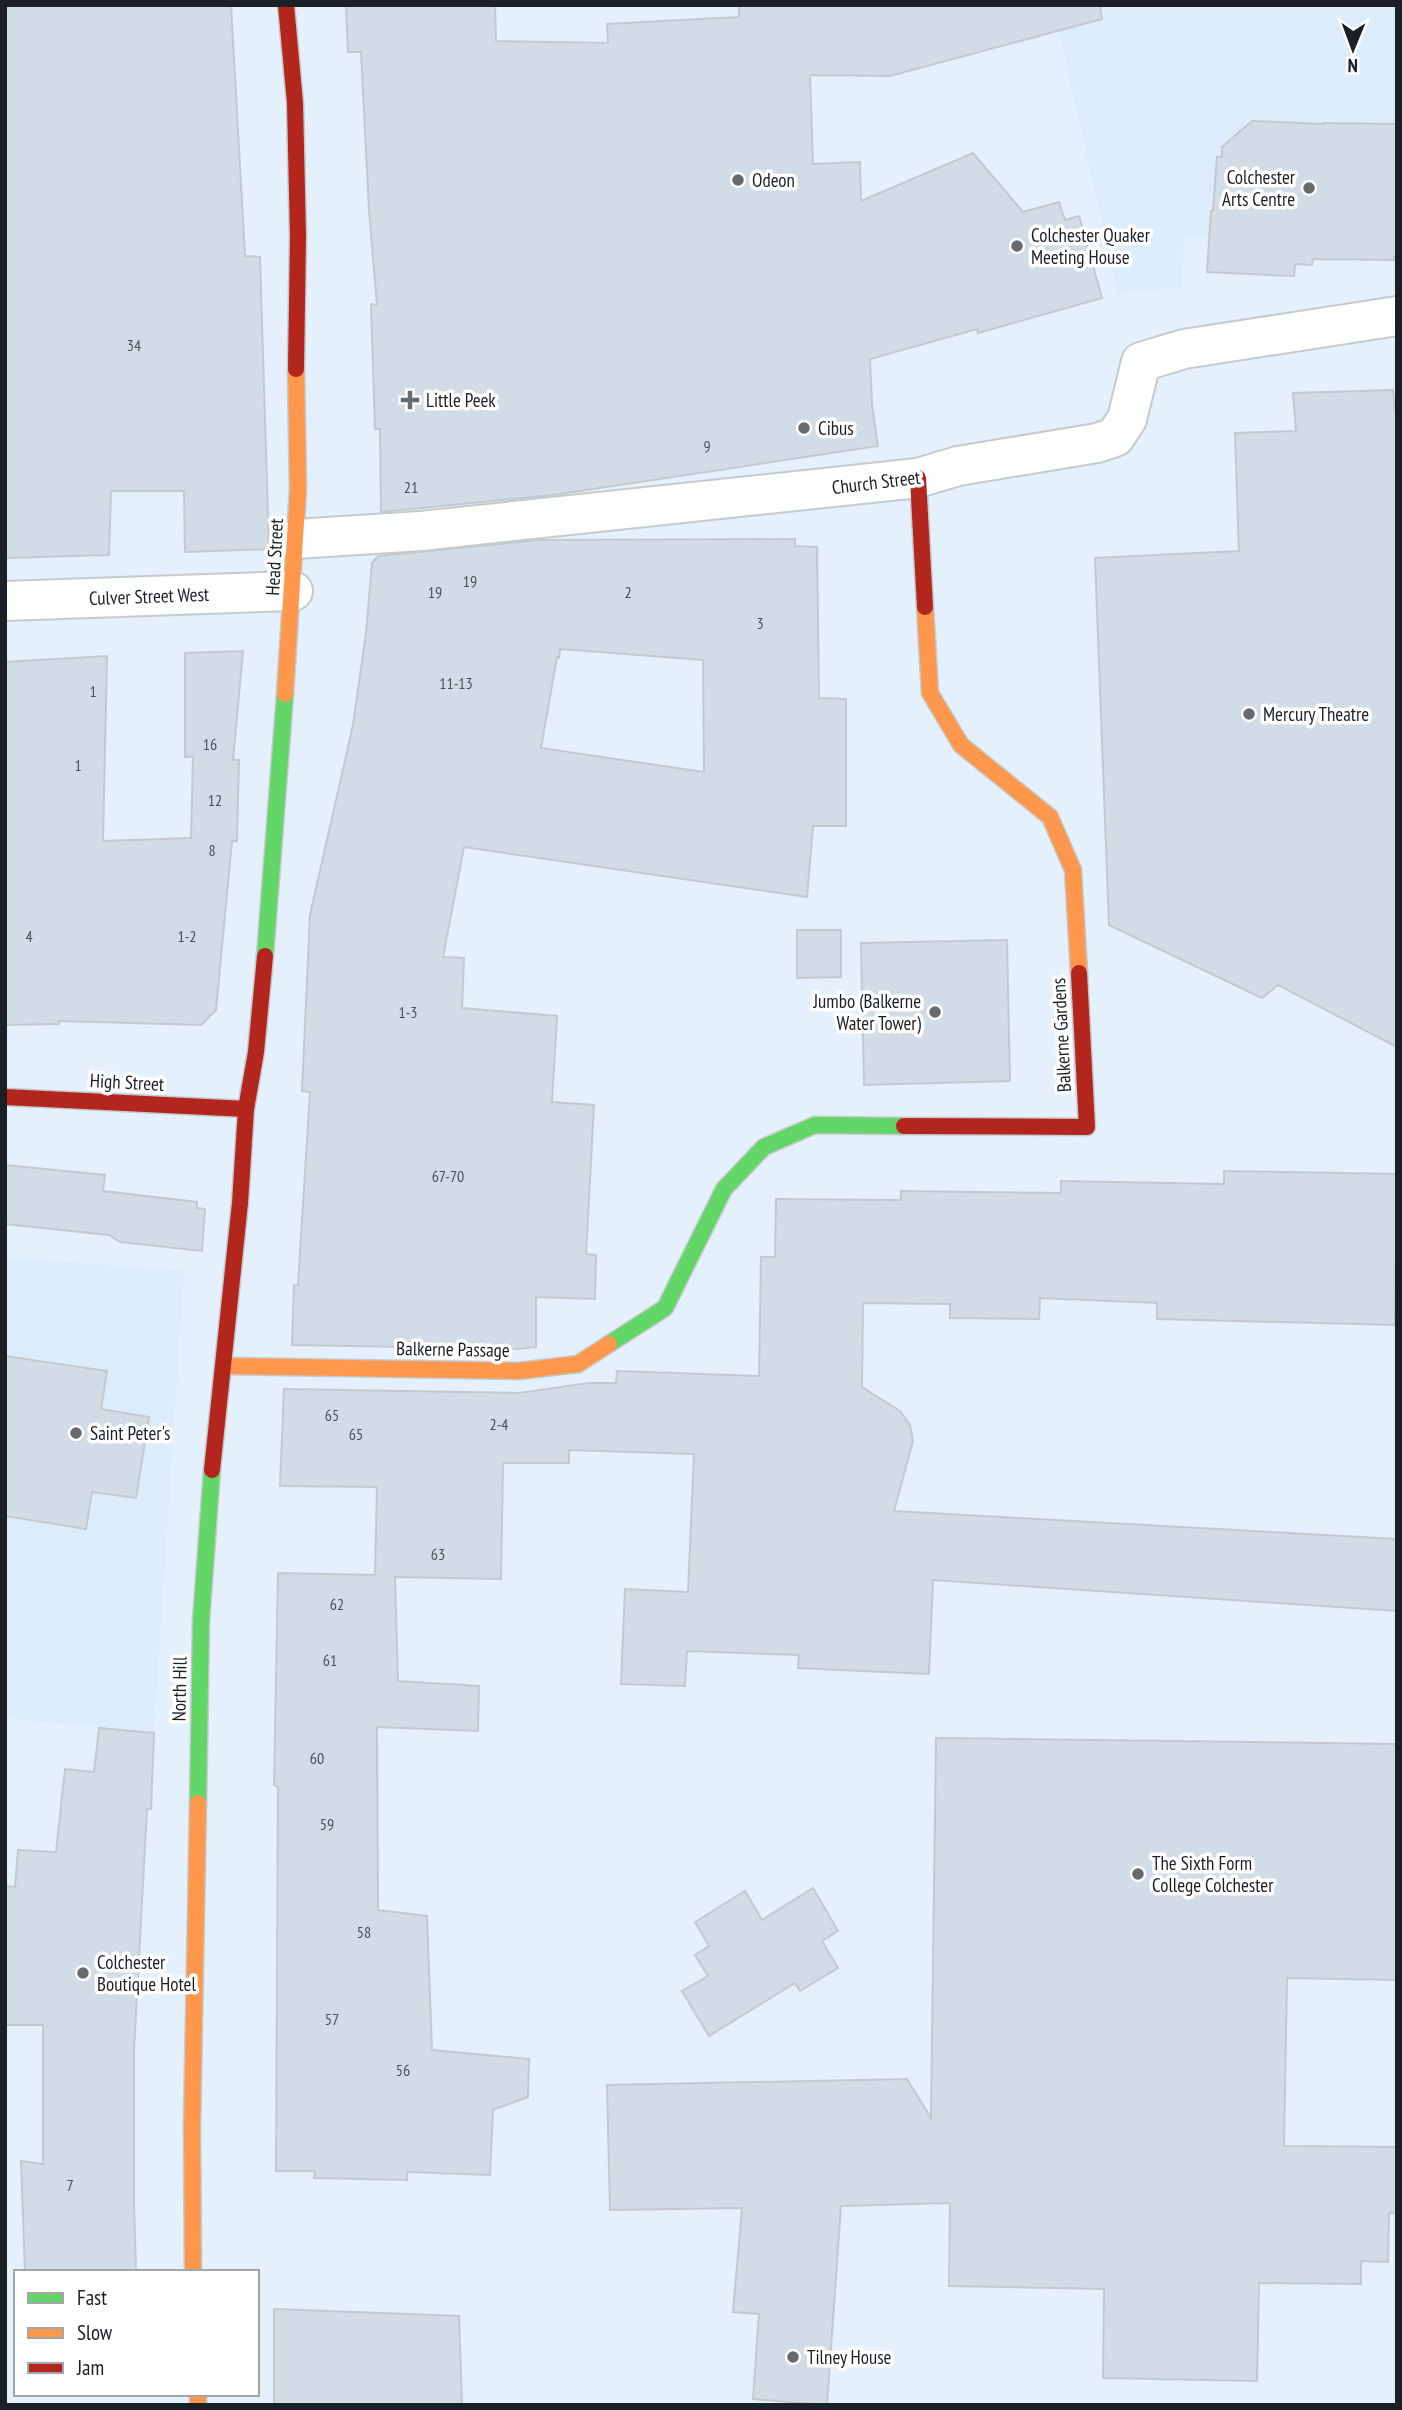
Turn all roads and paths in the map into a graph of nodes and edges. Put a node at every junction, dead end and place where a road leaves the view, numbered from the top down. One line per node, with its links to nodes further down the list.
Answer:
1 (286, 5): 4 (street, Head Street)
2 (1397, 316): 3 (street, Church Street)
3 (918, 478): 4 (street, Church Street); 9 (street, Balkerne Gardens)
4 (296, 539): 5 (street, Head Street)
5 (293, 591): 6 (street, Culver Street West); 8 (street, Head Street)
6 (5, 601)
7 (5, 1097): 8 (street, High Street)
8 (246, 1109): 10 (street, North Hill)
9 (664, 1308): 10 (street, Balkerne Passage)
10 (224, 1366): 11 (street, North Hill)
11 (193, 2270)

